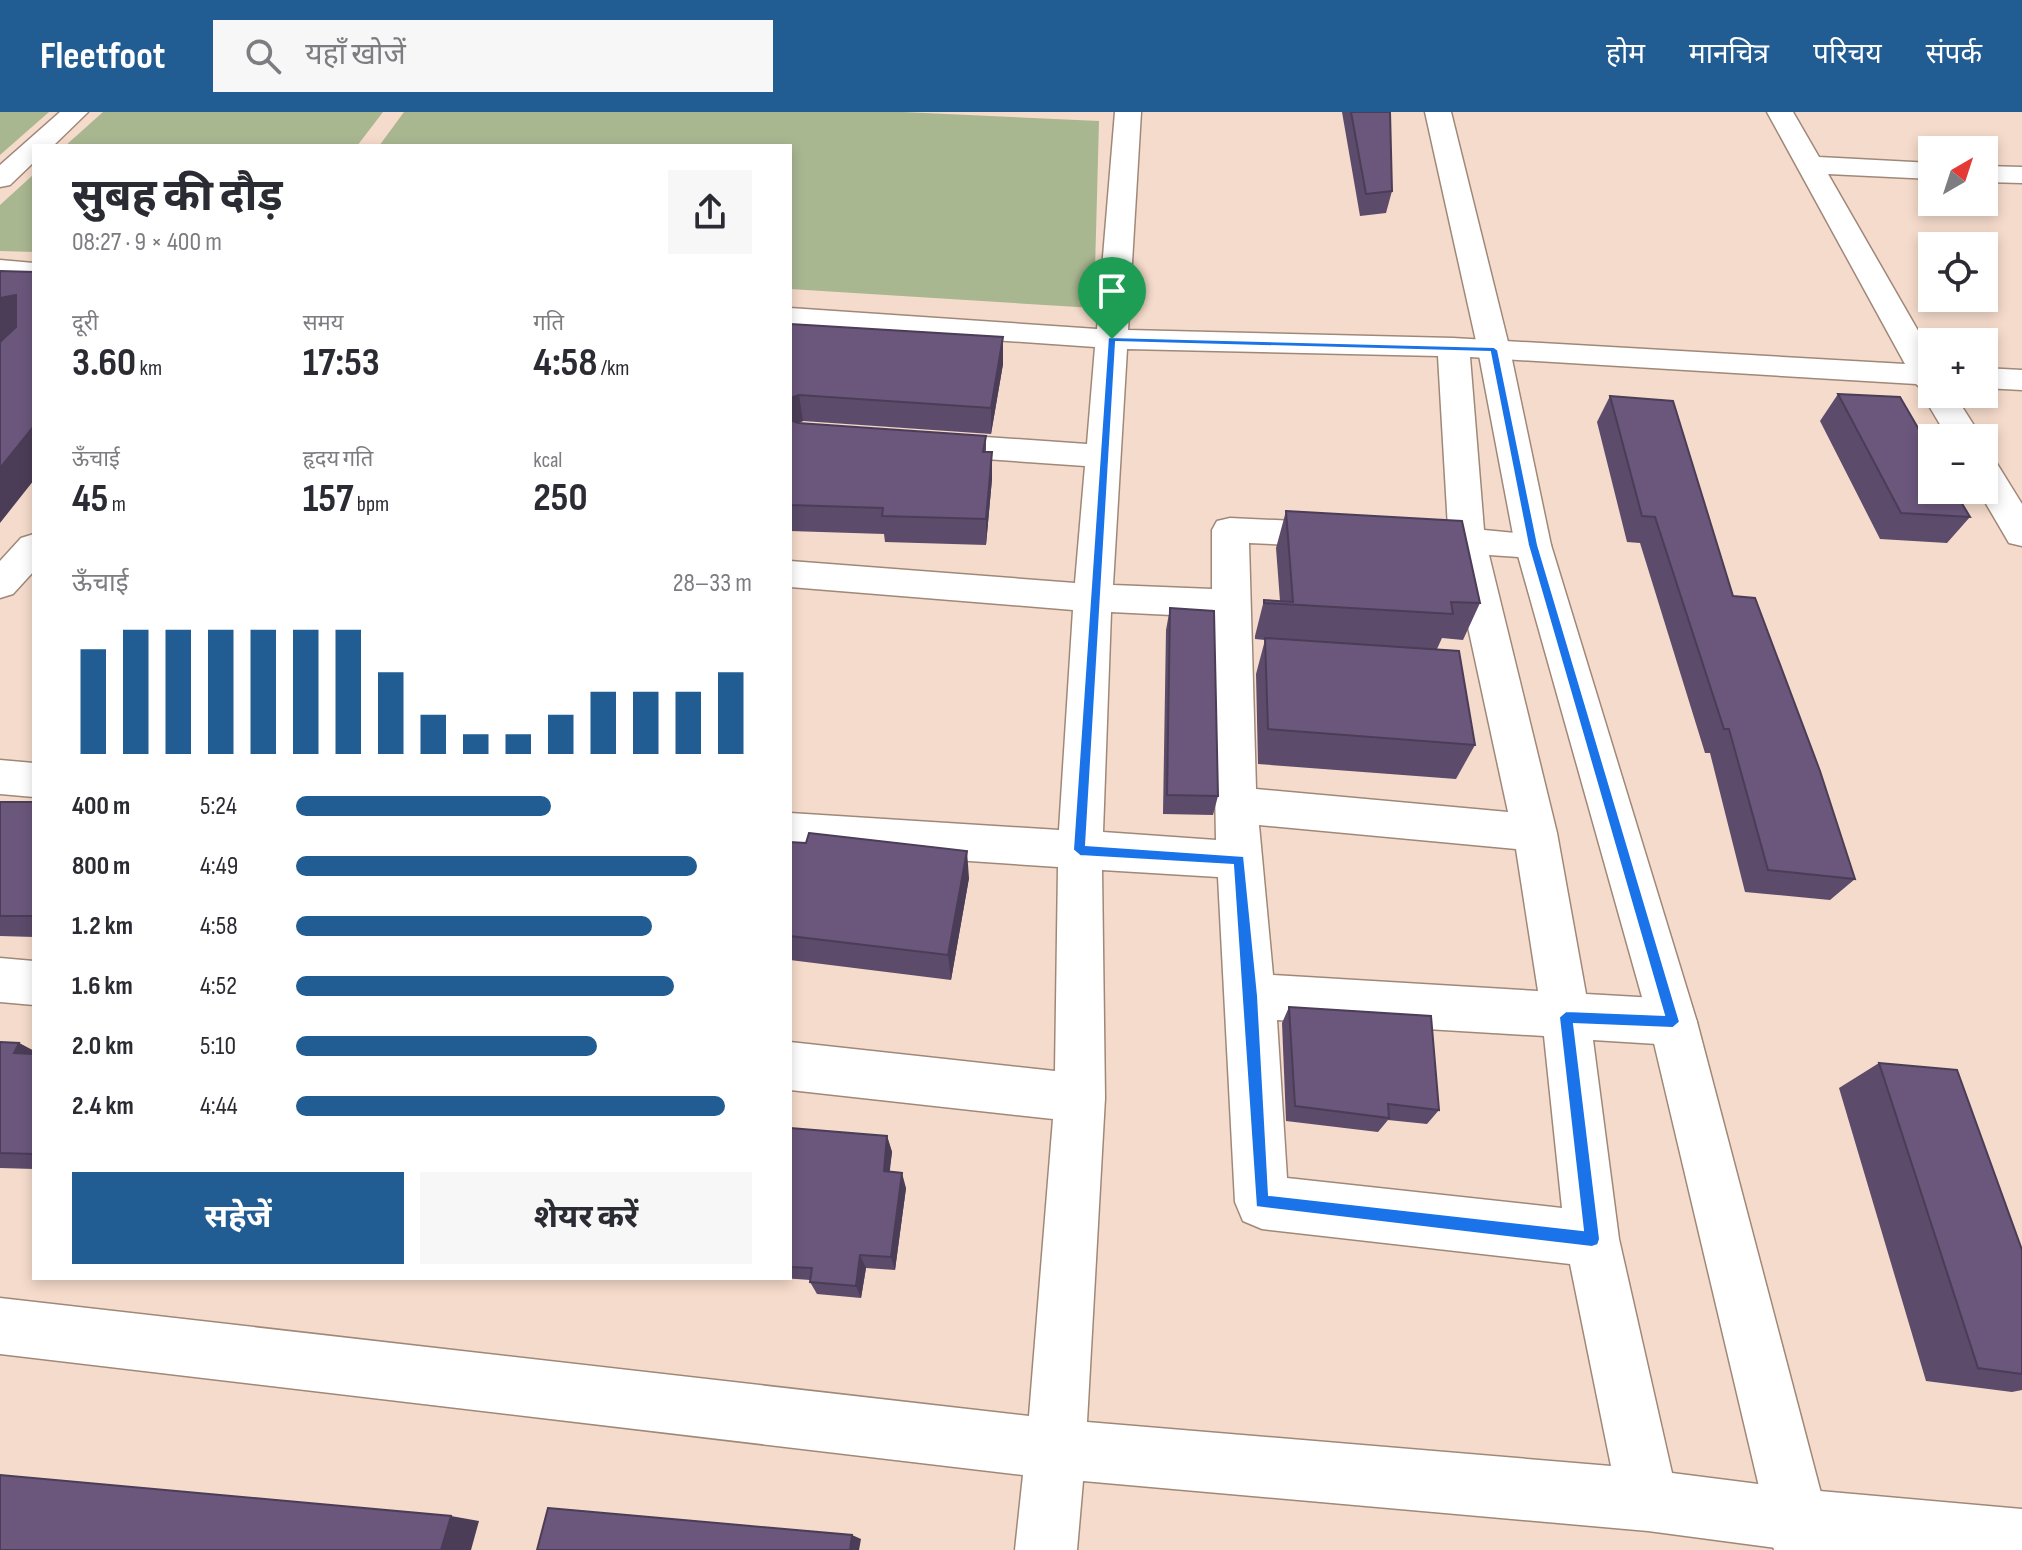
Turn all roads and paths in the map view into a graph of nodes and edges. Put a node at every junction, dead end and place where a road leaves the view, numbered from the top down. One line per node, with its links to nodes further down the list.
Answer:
1 (75, 112): 5 (street)
2 (1128, 112): 15 (street)
3 (1438, 112): 16 (street)
4 (1780, 112): 7 (street)
5 (38, 144)
6 (32, 150): 11 (street)
7 (1810, 165): 8 (street); 17 (street)
8 (1918, 170)
9 (1998, 174): 10 (street)
10 (2022, 175)
11 (0, 179)
12 (0, 269): 13 (street)
13 (32, 272)
14 (792, 317): 15 (street)
15 (1112, 339): 16 (street); 22 (street)
16 (1473, 348): 20 (street); 25 (street); 26 (street)
17 (1918, 357)
18 (1998, 379): 19 (street)
19 (2022, 380)
20 (1918, 381)
21 (898, 442): 22 (street)
22 (1104, 456): 30 (street)
23 (1998, 494): 24 (street)
24 (2022, 534)
25 (1467, 540): 26 (street); 31 (street); 36 (street)
26 (1533, 545): 43 (street)
27 (32, 549): 29 (street)
28 (792, 574): 30 (street)
29 (0, 585)
30 (1093, 598): 31 (street); 37 (street)
31 (1231, 604): 34 (street)
32 (0, 777): 33 (street)
33 (32, 780)
34 (1235, 805): 36 (street); 38 (street)
35 (792, 831): 37 (street)
36 (1535, 833): 42 (street)
37 (1080, 850): 38 (street); 45 (street)
38 (1240, 860): 41 (street)
39 (0, 980): 40 (street)
40 (32, 983)
41 (1251, 996): 42 (street); 46 (street)
42 (1566, 1017): 43 (street); 46 (street)
43 (1673, 1022): 50 (street)
44 (792, 1066): 45 (street)
45 (1080, 1098): 48 (street)
46 (1592, 1239): 49 (street)
47 (0, 1326): 48 (street)
48 (1056, 1449): 49 (street); 52 (street)
49 (1648, 1500): 50 (street)
50 (1801, 1535): 51 (street)
51 (2022, 1540)
52 (1046, 1550)

